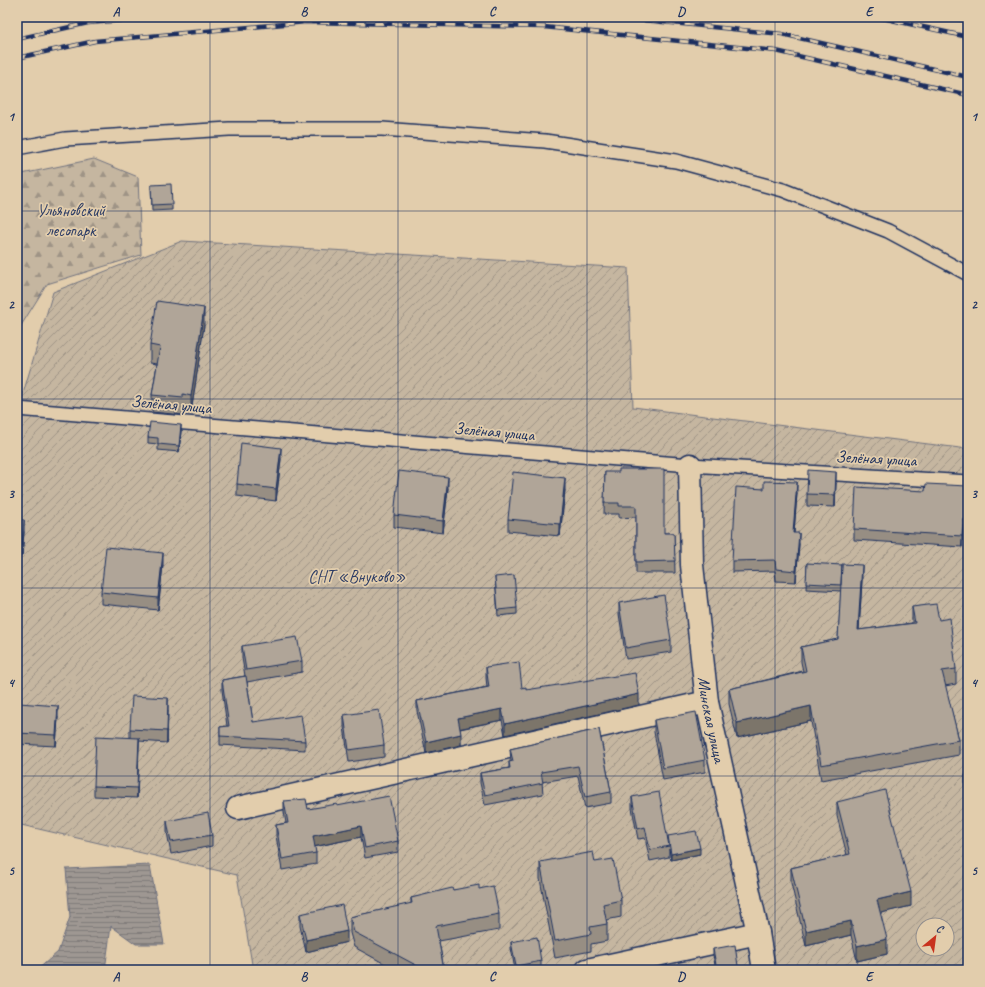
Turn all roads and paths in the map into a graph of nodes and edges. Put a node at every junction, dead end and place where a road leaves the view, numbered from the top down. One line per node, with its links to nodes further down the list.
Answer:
1 (17, 148): 2 (lane)
2 (968, 274)
3 (17, 409): 4 (lane, Зелёная улица)
4 (690, 465): 5 (lane, Зелёная улица); 6 (street, Минская улица)
5 (968, 482)
6 (707, 702): 7 (street); 8 (street, Минская улица)
7 (238, 808)
8 (758, 933): 9 (street); 10 (street, Минская улица)
9 (587, 970)
10 (764, 970)

